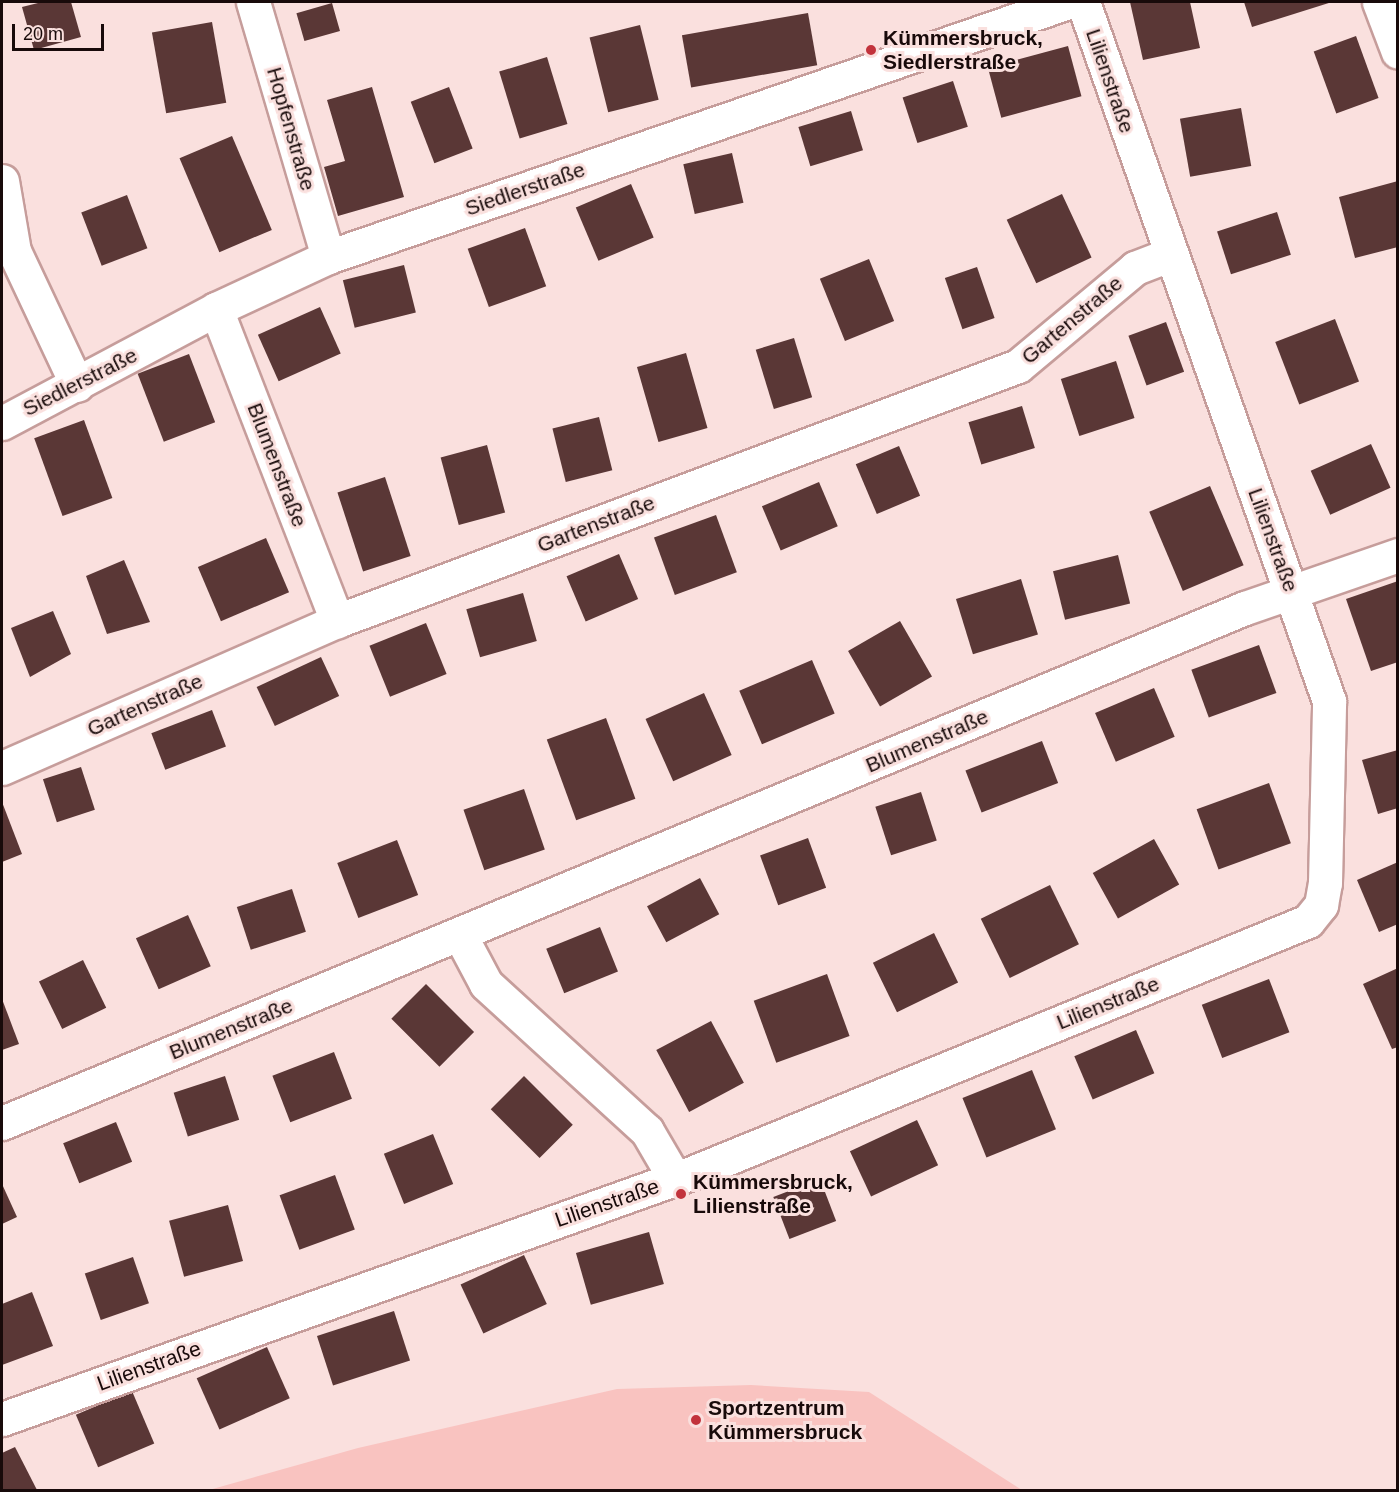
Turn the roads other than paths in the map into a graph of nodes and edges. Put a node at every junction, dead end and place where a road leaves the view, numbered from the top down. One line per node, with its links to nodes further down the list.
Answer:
1 (253, 2): 9 (street, Hopfenstraße)
2 (1068, 2): 9 (street, Siedlerstraße)
3 (1083, 2): 8 (street, Lilienstraße)
4 (1379, 2): 5 (street)
5 (1398, 52)
6 (2, 181): 7 (street)
7 (6, 234): 11 (street)
8 (1171, 254): 14 (street, Lilienstraße); 15 (street, Gartenstraße)
9 (328, 257): 10 (street, Siedlerstraße)
10 (216, 309): 11 (street, Siedlerstraße); 15 (street, Blumenstraße)
11 (77, 385): 12 (street, Siedlerstraße)
12 (2, 423)
13 (1398, 555): 14 (street, Blumenstraße)
14 (1291, 592): 17 (street, Blumenstraße); 19 (street, Lilienstraße)
15 (338, 621): 16 (street, Gartenstraße)
16 (2, 768)
17 (460, 935): 18 (street, Blumenstraße); 19 (street)
18 (2, 1123)
19 (675, 1179): 20 (street, Lilienstraße)
20 (2, 1419)

